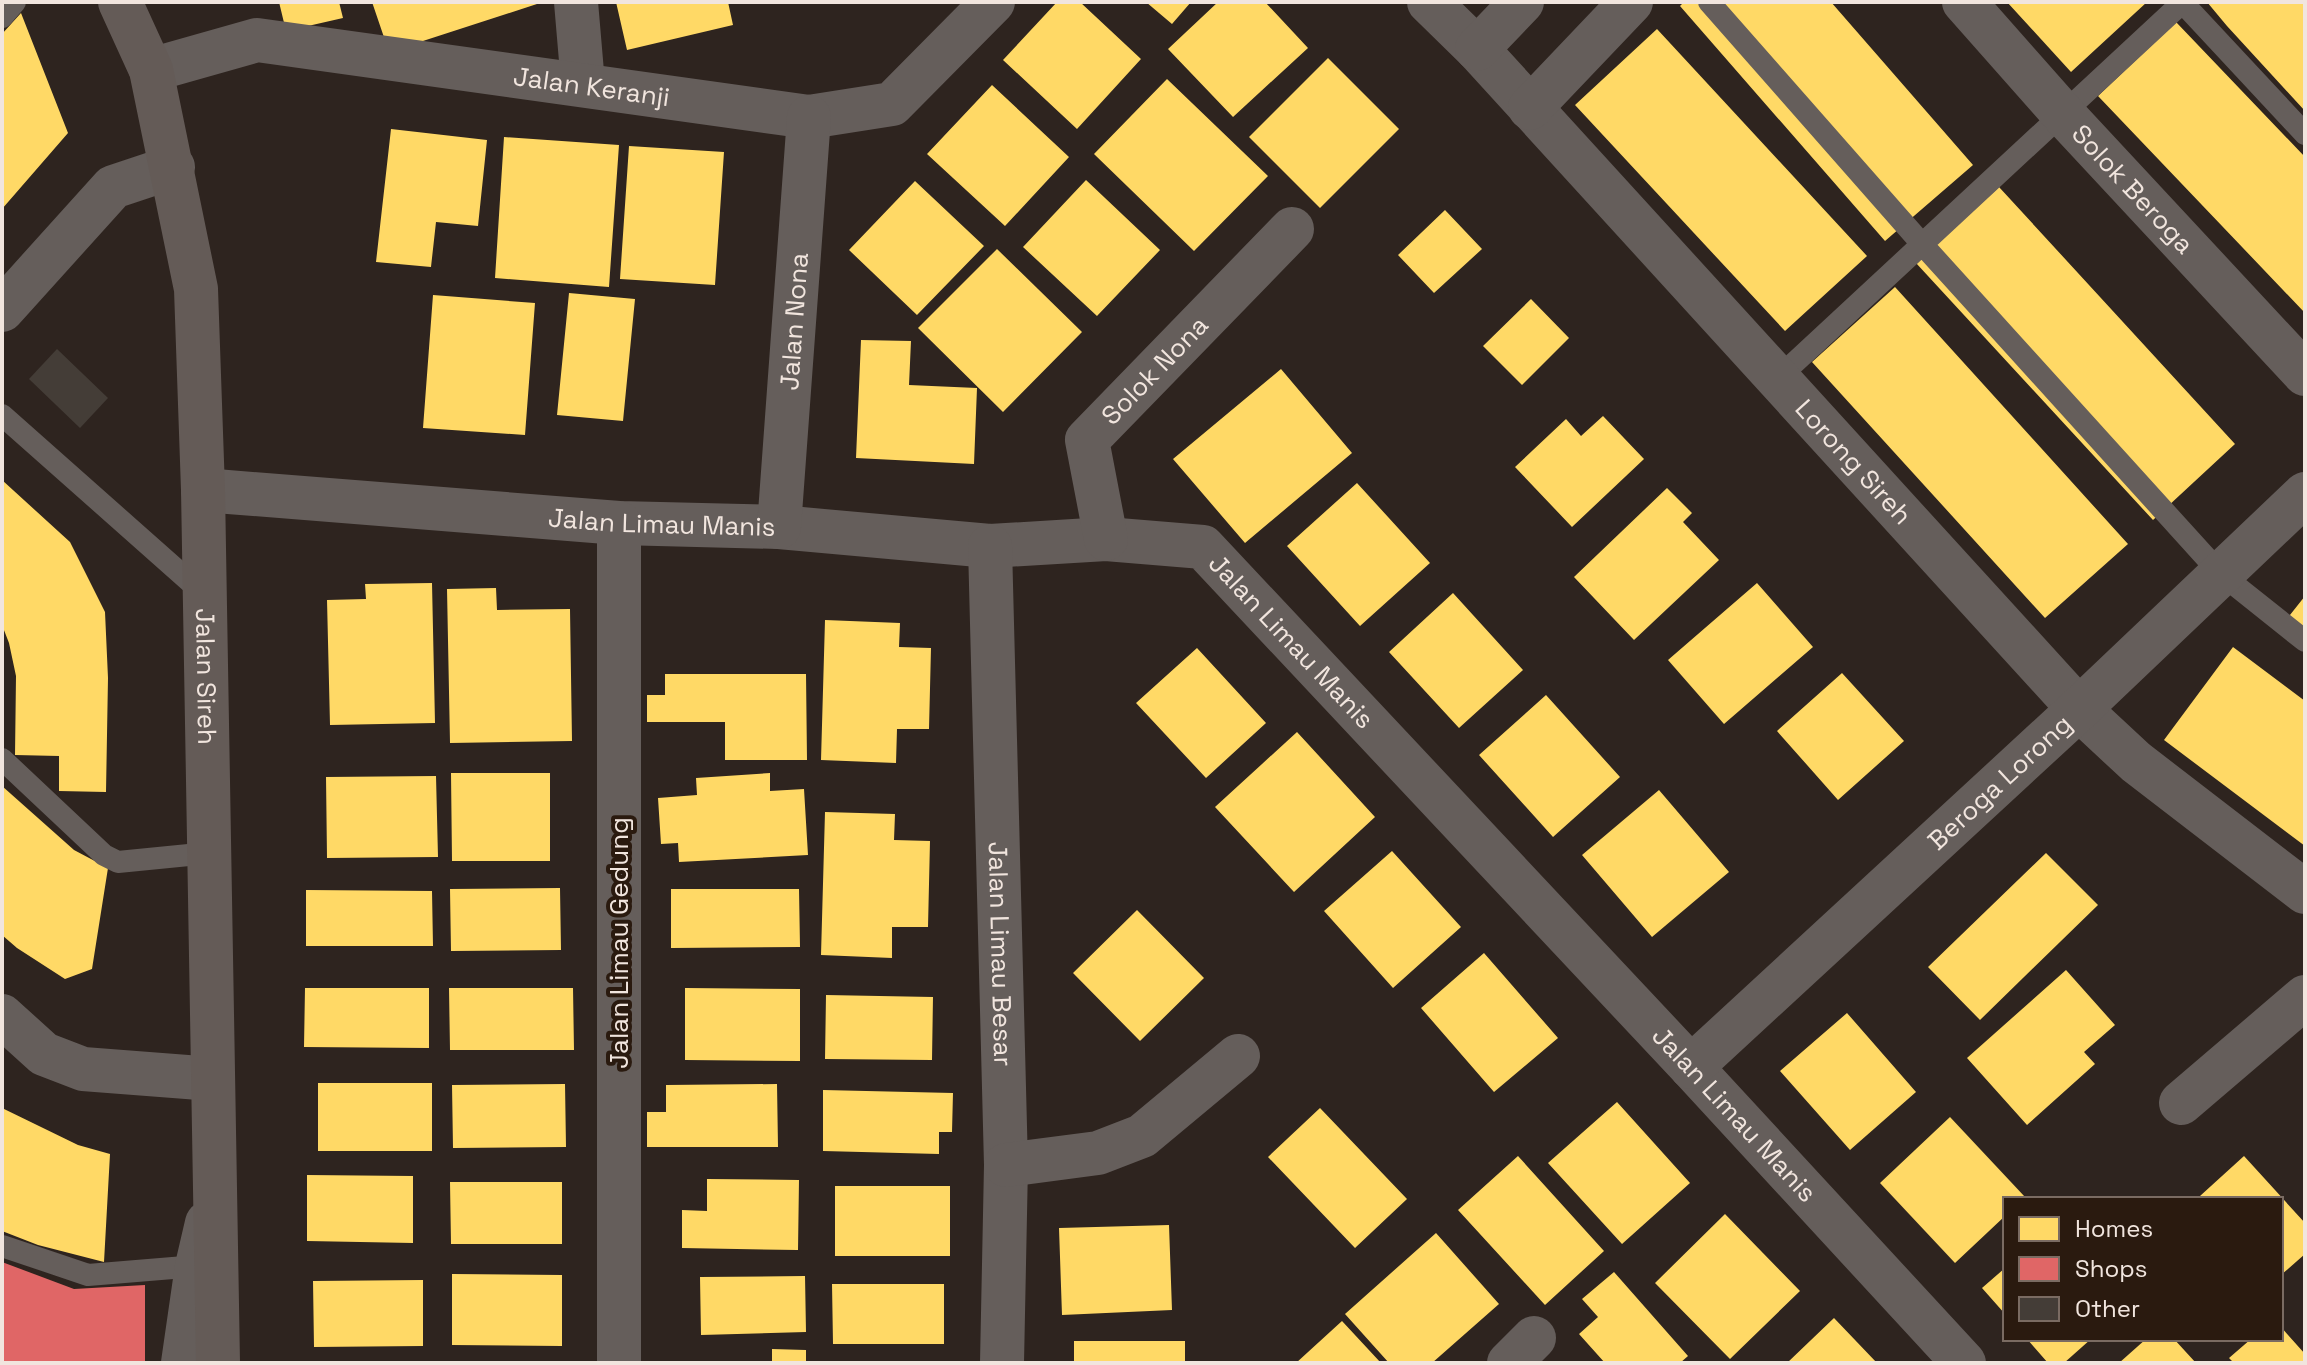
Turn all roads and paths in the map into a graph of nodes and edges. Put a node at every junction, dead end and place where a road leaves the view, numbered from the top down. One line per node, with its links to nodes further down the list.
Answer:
1 (15, 2): 11 (lane)
2 (120, 2): 13 (highway, Jalan Sireh)
3 (576, 2): 14 (street)
4 (993, 2): 17 (street, Jalan Keranji)
5 (1429, 2): 12 (street, Lorong Sireh)
6 (1522, 2): 12 (street)
7 (1631, 2): 15 (street)
8 (1709, 2): 21 (lane)
9 (1964, 2): 16 (street, Solok Beroga)
10 (2182, 2): 16 (lane); 18 (lane)
11 (2, 17)
12 (1477, 49): 15 (street, Lorong Sireh)
13 (151, 70): 14 (street, Jalan Keranji); 19 (highway, Jalan Sireh)
14 (583, 84): 17 (street, Jalan Keranji)
15 (1530, 108): 24 (street, Lorong Sireh)
16 (2064, 115): 21 (lane); 23 (street, Solok Beroga)
17 (809, 117): 29 (street, Jalan Nona)
18 (2305, 134)
19 (173, 167): 22 (street); 26 (highway, Jalan Sireh)
20 (1292, 229): 30 (street, Solok Nona)
21 (1922, 244): 24 (lane); 32 (lane)
22 (2, 310)
23 (2305, 374)
24 (1778, 378): 35 (street, Lorong Sireh)
25 (2, 415): 33 (lane)
26 (203, 490): 28 (street, Jalan Limau Manis); 33 (highway, Jalan Sireh)
27 (2305, 494): 32 (street, Beroga Lorong)
28 (619, 523): 29 (street, Jalan Limau Manis); 51 (street, Jalan Limau Gedung)
29 (779, 527): 31 (street, Jalan Limau Manis)
30 (1106, 539): 31 (street, Jalan Limau Manis); 42 (street, Jalan Limau Manis)
31 (990, 546): 45 (street, Jalan Limau Besar)
32 (2221, 574): 34 (lane); 35 (street, Beroga Lorong)
33 (205, 595): 37 (highway, Jalan Sireh)
34 (2305, 641)
35 (2079, 709): 38 (street, Lorong Sireh); 42 (street, Beroga Lorong)
36 (2, 759): 37 (lane)
37 (209, 853): 43 (highway, Jalan Sireh)
38 (2305, 892)
39 (2305, 997): 44 (street)
40 (2, 1016): 43 (street)
41 (1238, 1056): 45 (street)
42 (1691, 1067): 53 (street, Jalan Limau Manis)
43 (213, 1079): 46 (highway, Jalan Sireh)
44 (2181, 1103)
45 (1006, 1165): 52 (street, Jalan Limau Besar)
46 (215, 1190): 48 (street); 50 (highway, Jalan Sireh)
47 (2, 1246): 48 (lane)
48 (197, 1266): 49 (street)
49 (183, 1363)
50 (218, 1363)
51 (619, 1363)
52 (1002, 1363)
53 (1964, 1363)

